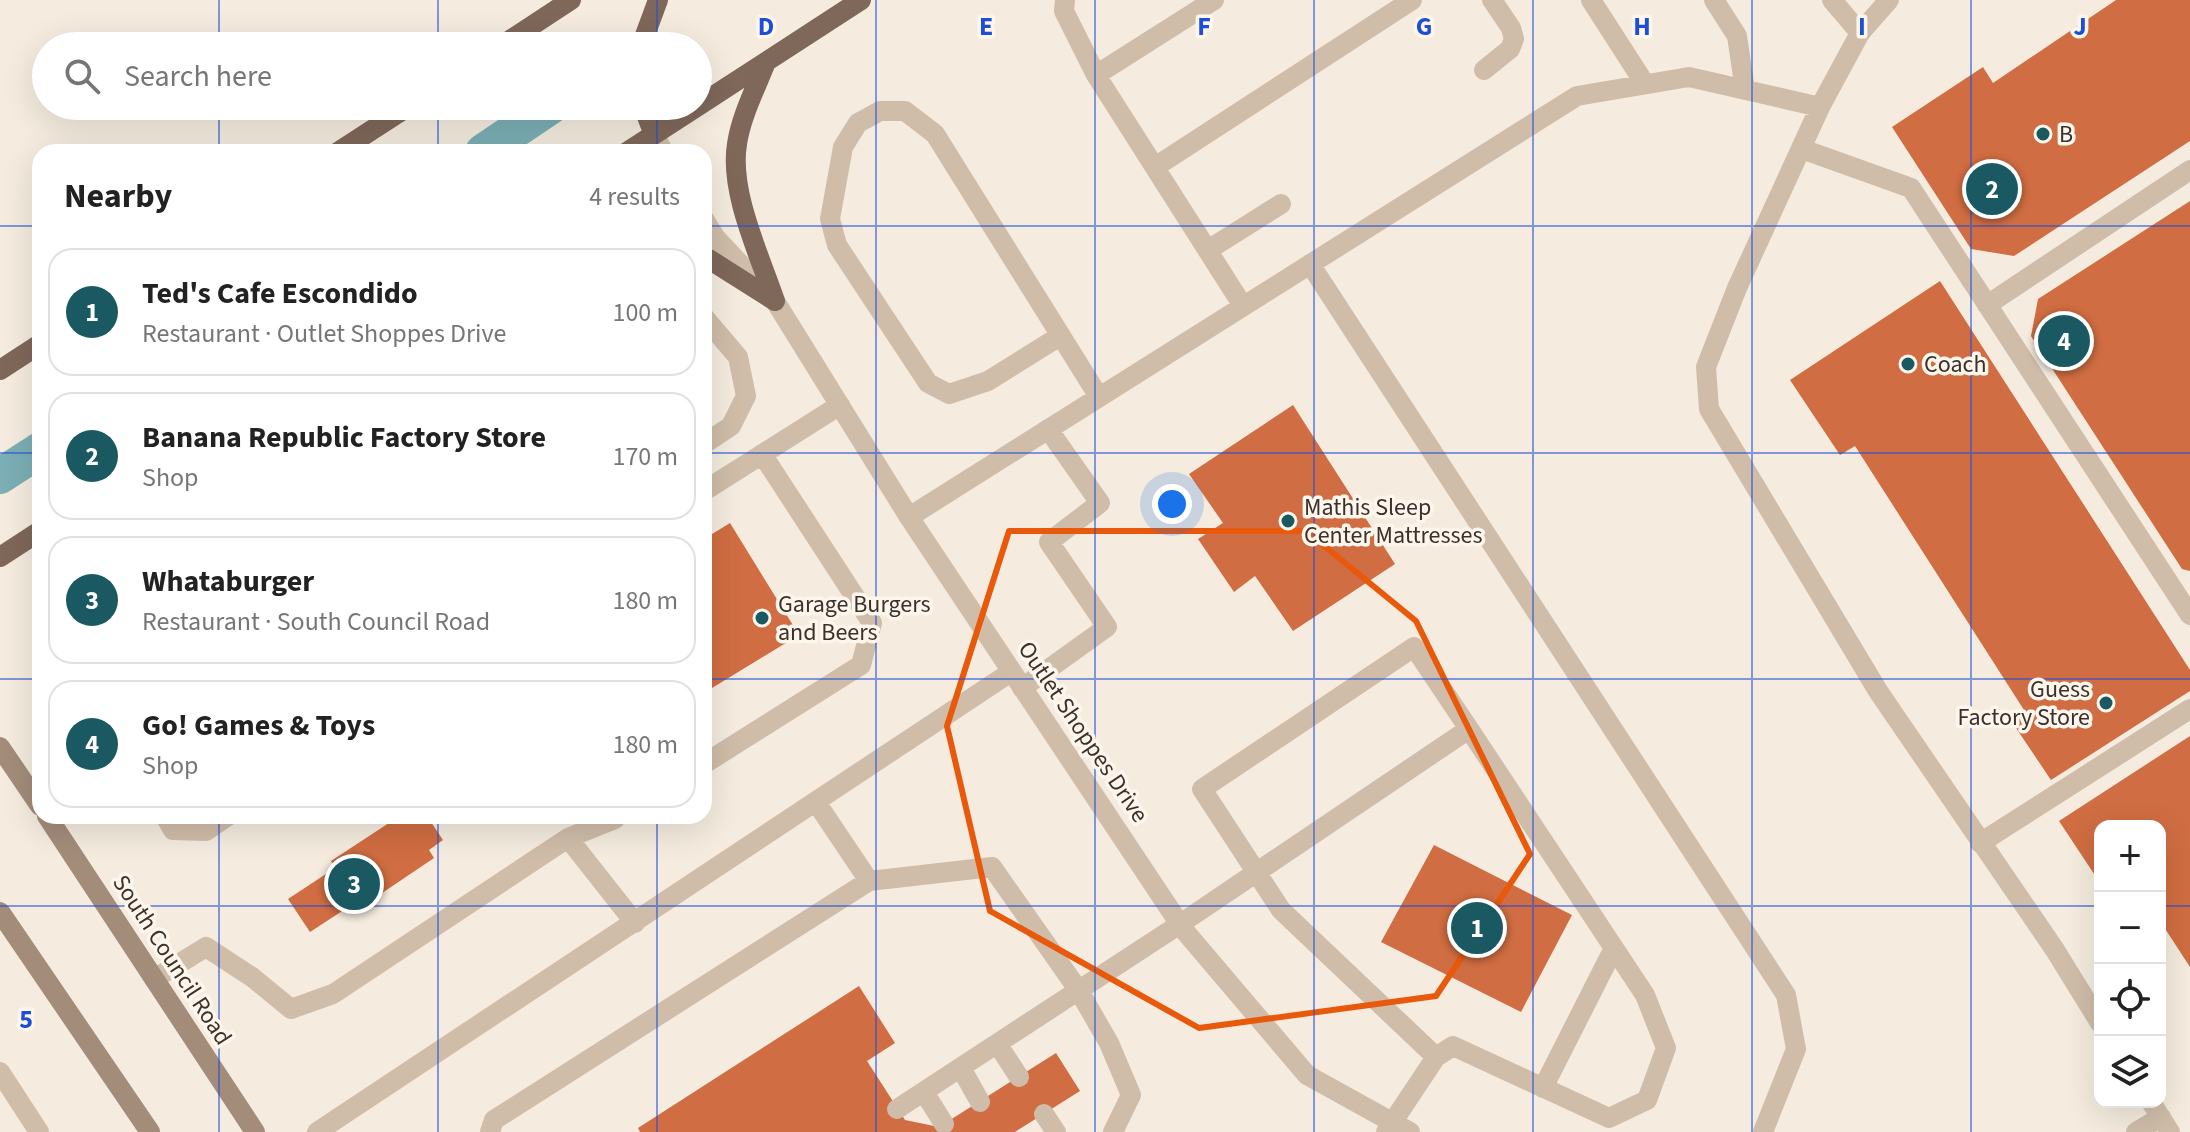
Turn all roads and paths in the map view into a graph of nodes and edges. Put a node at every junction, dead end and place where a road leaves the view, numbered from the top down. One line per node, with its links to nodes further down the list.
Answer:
1 (571, 0): 12 (main road)
2 (658, 0): 13 (main road)
3 (861, 0): 15 (main road)
4 (1065, 0): 17 (street)
5 (1214, 0): 17 (street)
6 (1412, 0): 28 (street)
7 (1492, 0): 16 (street)
8 (1591, 0): 18 (street)
9 (1714, 0): 19 (street)
10 (1832, 0): 14 (street)
11 (1889, 0): 14 (street)
12 (522, 32)
13 (646, 32)
14 (1860, 33): 21 (street)
15 (766, 62): 20 (main road); 35 (main road)
16 (1484, 70)
17 (1096, 75): 28 (street)
18 (1645, 84): 19 (street); 34 (street)
19 (1745, 90): 21 (street)
20 (712, 97)
21 (1820, 107): 27 (street)
22 (387, 120): 26 (main road)
23 (649, 120): 25 (main road)
24 (683, 120): 25 (main road)
25 (659, 143)
26 (350, 144)
27 (1802, 149): 36 (street); 64 (street)
28 (1155, 167): 32 (street)
29 (2190, 170): 36 (street)
30 (1281, 204): 32 (street)
31 (712, 232): 35 (street, Outlet Shoppes Drive)
32 (1208, 250): 37 (street)
33 (712, 261): 35 (main road)
34 (1310, 264): 37 (street); 95 (street)
35 (775, 301): 43 (street, Outlet Shoppes Drive)
36 (1987, 305): 51 (street)
37 (1243, 306): 42 (street)
38 (712, 326): 45 (street)
39 (1060, 336): 39 (street); 42 (street)
40 (32, 349): 41 (main road)
41 (0, 370)
42 (1099, 397): 44 (street)
43 (840, 405): 46 (street); 48 (street, Outlet Shoppes Drive)
44 (1048, 429): 48 (street); 52 (street)
45 (712, 439)
46 (762, 454): 47 (street); 56 (street)
47 (712, 486)
48 (909, 517): 52 (street, Outlet Shoppes Drive)
49 (32, 536): 50 (main road)
50 (0, 557)
51 (2190, 615)
52 (1016, 680): 58 (street); 69 (street, Outlet Shoppes Drive)
53 (2190, 709): 64 (street)
54 (1469, 729): 65 (street); 65 (street); 70 (street)
55 (0, 747): 57 (main road)
56 (712, 759)
57 (32, 794)
58 (816, 802): 66 (street); 68 (street)
59 (52, 824): 71 (main road, South Council Road)
60 (170, 824): 61 (street)
61 (216, 824)
62 (600, 824): 63 (street)
63 (568, 838): 68 (street); 71 (street)
64 (1980, 843): 73 (street)
65 (1254, 872): 69 (street); 75 (street)
66 (869, 881): 72 (street); 91 (street)
67 (0, 912): 88 (main road)
68 (635, 923): 90 (street)
69 (1180, 924): 72 (street); 86 (street, Outlet Shoppes Drive)
70 (1614, 948): 79 (street); 79 (street)
71 (154, 979): 89 (main road, South Council Road)
72 (1079, 991): 74 (street); 93 (street)
73 (2094, 1013)
74 (998, 1045): 76 (street); 78 (street)
75 (1436, 1057): 79 (street); 86 (street)
76 (961, 1068): 80 (street); 81 (street)
77 (0, 1072): 87 (street)
78 (1019, 1077)
79 (1543, 1088)
80 (924, 1092): 82 (street); 85 (street)
81 (980, 1102)
82 (897, 1109)
83 (1044, 1114): 92 (street)
84 (2161, 1117): 96 (street)
85 (944, 1124)
86 (1388, 1127): 94 (street, Outlet Shoppes Drive)
87 (39, 1132)
88 (150, 1132)
89 (255, 1132)
90 (317, 1132)
91 (490, 1132)
92 (1056, 1132)
93 (1113, 1132)
94 (1410, 1132)
95 (1763, 1132)
96 (2136, 1132)

